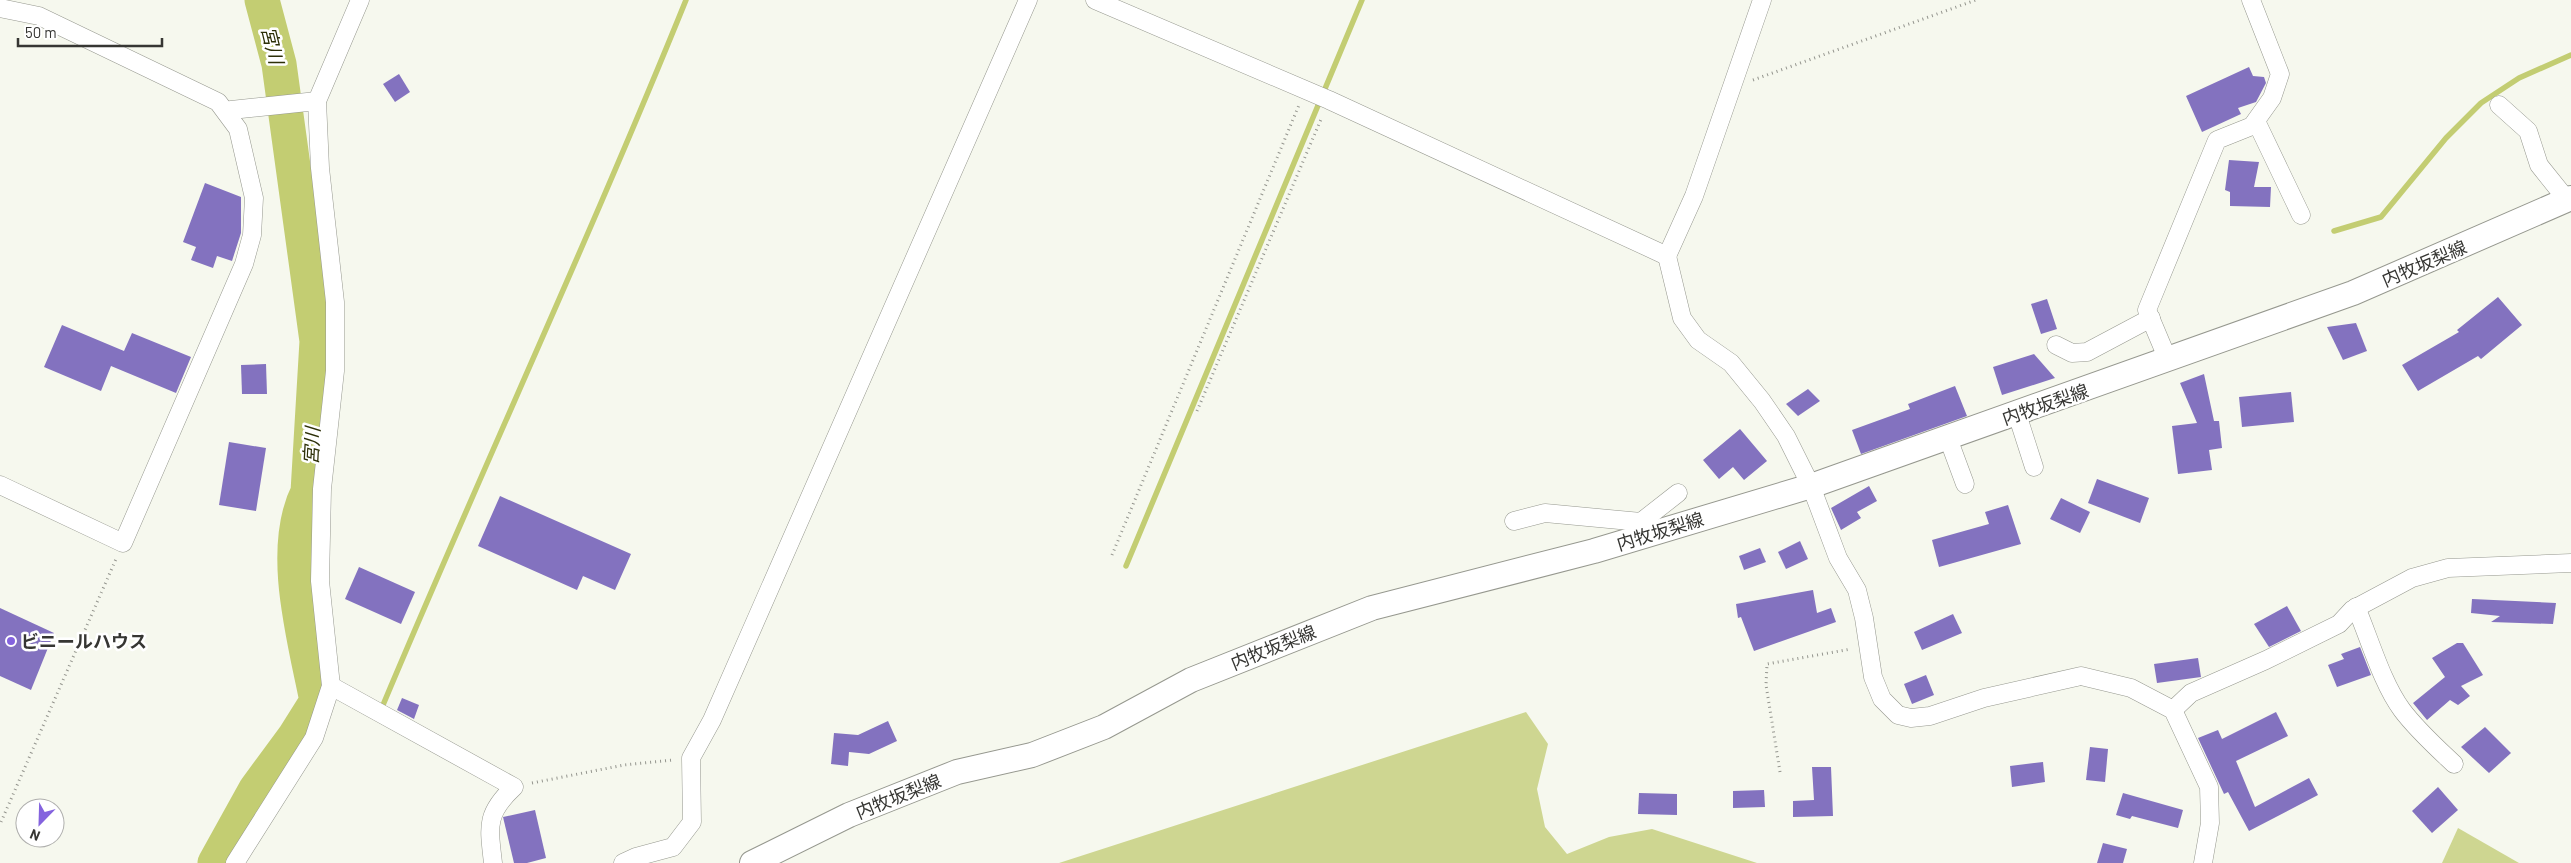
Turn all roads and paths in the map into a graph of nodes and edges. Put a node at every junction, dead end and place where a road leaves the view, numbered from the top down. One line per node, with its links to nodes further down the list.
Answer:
1 (360, 0): 11 (street)
2 (1028, 0): 38 (street)
3 (1095, 0): 9 (street)
4 (1762, 0): 8 (street)
5 (1976, 0): 8 (path)
6 (2252, 0): 14 (street)
7 (0, 8): 13 (street)
8 (1731, 88): 17 (street)
9 (1305, 91): 10 (street); 32 (path)
10 (1329, 100): 17 (street); 21 (path)
11 (314, 101): 13 (street); 36 (street)
12 (2499, 105): 15 (street)
13 (229, 112): 31 (street)
14 (2256, 121): 16 (street); 18 (street)
15 (2569, 199): 20 (main road, 内牧坂梨線)
16 (2301, 215)
17 (1667, 256): 27 (street)
18 (2151, 318): 19 (street); 20 (street)
19 (2056, 345)
20 (2168, 360): 22 (main road, 内牧坂梨線)
21 (1198, 411)
22 (2017, 414): 23 (main road, 内牧坂梨線); 24 (street)
23 (1948, 438): 25 (street); 27 (main road, 内牧坂梨線)
24 (2034, 467)
25 (1965, 484)
26 (0, 485): 31 (street)
27 (1811, 486): 30 (main road, 内牧坂梨線); 35 (street)
28 (1678, 493): 30 (street)
29 (1514, 521): 30 (street)
30 (1643, 529): 46 (main road, 内牧坂梨線)
31 (123, 543): 42 (path)
32 (1112, 555)
33 (2571, 563): 34 (street)
34 (2356, 607): 37 (street); 39 (street)
35 (1866, 646): 37 (street); 40 (path)
36 (331, 686): 41 (street); 43 (street)
37 (2174, 710): 47 (street)
38 (691, 758): 41 (path); 45 (street)
39 (2454, 764)
40 (1780, 772)
41 (514, 787): 44 (street)
42 (2, 822)
43 (235, 863)
44 (493, 863)
45 (623, 863)
46 (752, 863)
47 (2203, 863)

